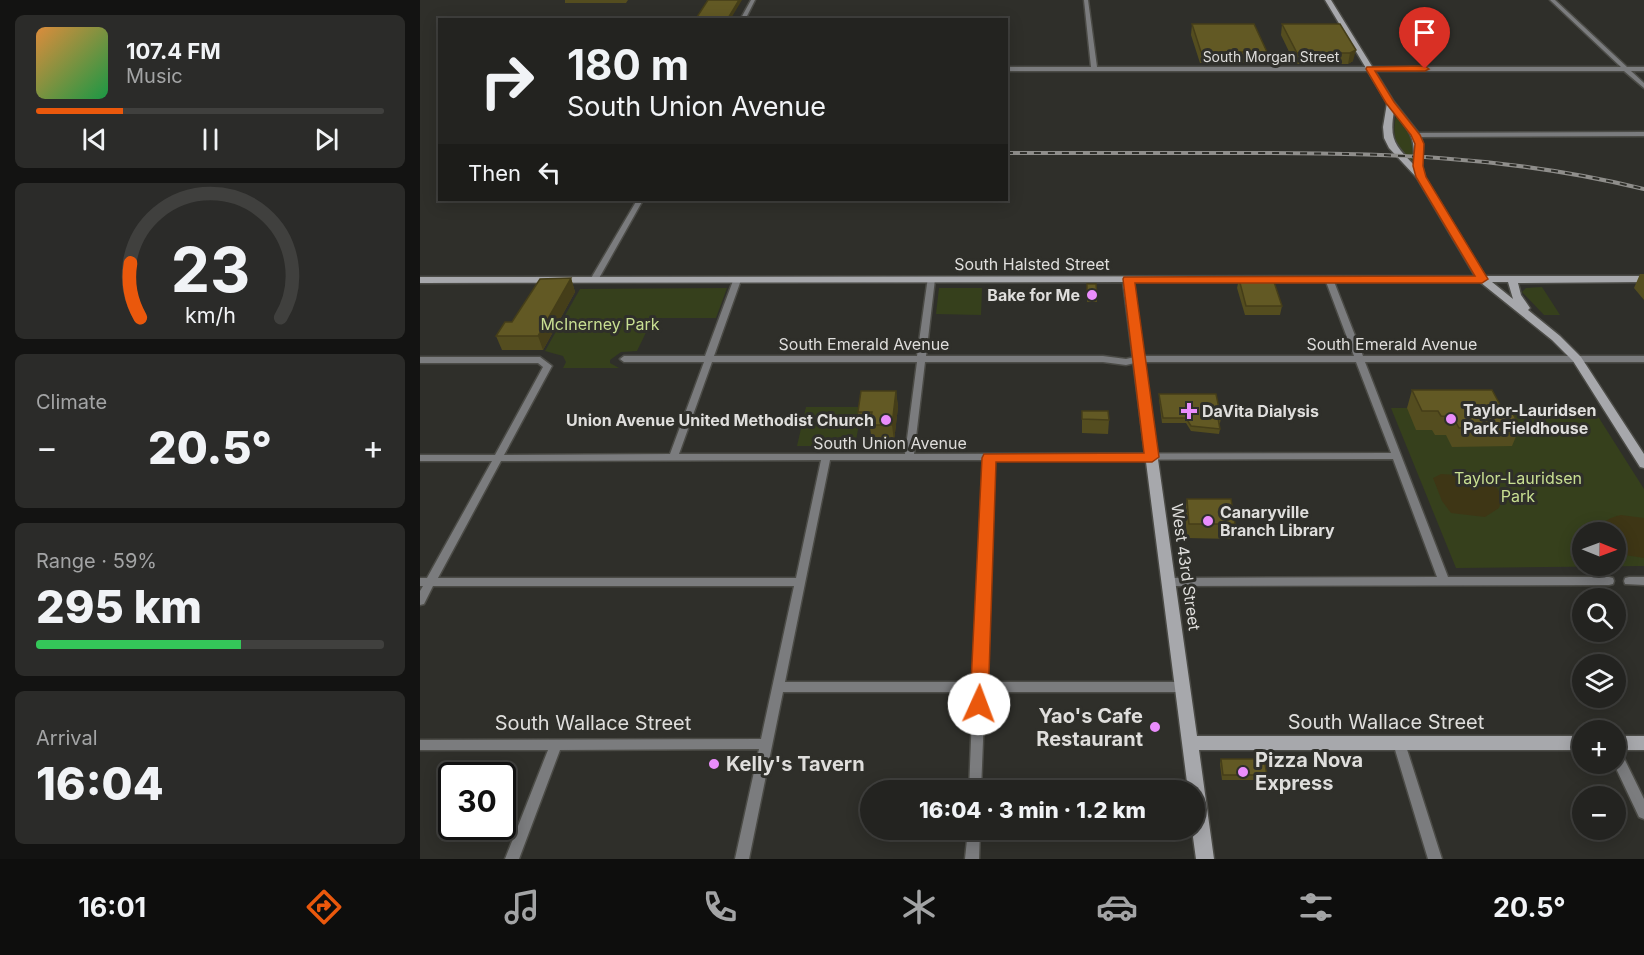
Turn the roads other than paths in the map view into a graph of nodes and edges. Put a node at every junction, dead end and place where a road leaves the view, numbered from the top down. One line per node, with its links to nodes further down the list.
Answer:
1 (753, 0): 5 (street)
2 (1086, 0): 7 (street)
3 (1328, 0): 8 (street)
4 (1552, 0): 9 (street)
5 (743, 18)
6 (1008, 69): 7 (street, South Morgan Street)
7 (1094, 69): 8 (street, South Morgan Street)
8 (1370, 69): 9 (street, South Morgan Street); 12 (street)
9 (1625, 69): 10 (street, South Morgan Street); 11 (street)
10 (1644, 69)
11 (1644, 86)
12 (1391, 103): 14 (street); 15 (street)
13 (1644, 134): 14 (street)
14 (1416, 135): 15 (street)
15 (1421, 177): 20 (street)
16 (639, 201): 24 (street)
17 (931, 279): 18 (street, South Halsted Street); 25 (street, South Halsted Street); 29 (street)
18 (1128, 279): 19 (street, South Halsted Street); 30 (street, West 43rd Street)
19 (1329, 279): 20 (street, South Halsted Street); 31 (street)
20 (1482, 279): 21 (street, South Halsted Street); 26 (street)
21 (1513, 279): 22 (street, South Halsted Street); 26 (street)
22 (1644, 279)
23 (420, 280): 24 (street, South Halsted Street)
24 (594, 280): 25 (street, South Halsted Street)
25 (737, 280): 28 (street)
26 (1532, 319): 32 (street)
27 (624, 359): 28 (street, South Emerald Avenue)
28 (708, 359): 29 (street, South Emerald Avenue); 39 (street)
29 (921, 359): 30 (street, South Emerald Avenue); 41 (street)
30 (1139, 359): 31 (street, South Emerald Avenue); 36 (street, West 43rd Street)
31 (1359, 359): 32 (street, South Emerald Avenue); 35 (street)
32 (1577, 359): 33 (street, South Emerald Avenue); 43 (street)
33 (1644, 359)
34 (420, 360): 38 (street)
35 (1397, 456): 36 (street, South Union Avenue); 44 (street)
36 (1152, 457): 42 (street, South Union Avenue); 50 (street, West 43rd Street)
37 (420, 458): 38 (street, South Union Avenue)
38 (499, 458): 39 (street, South Union Avenue); 48 (street)
39 (672, 458): 40 (street, South Union Avenue)
40 (826, 458): 41 (street, South Union Avenue); 49 (street)
41 (909, 458): 42 (street, South Union Avenue)
42 (989, 458): 53 (street)
43 (1642, 459)
44 (1444, 581): 45 (street); 50 (street)
45 (1609, 581)
46 (1629, 581): 47 (street)
47 (1644, 581)
48 (425, 582): 49 (street); 51 (street)
49 (800, 582): 52 (street)
50 (1168, 582): 54 (street, West 43rd Street)
51 (420, 602)
52 (778, 687): 53 (street); 61 (street)
53 (979, 687): 54 (street); 64 (street)
54 (1183, 687): 55 (street, West 43rd Street)
55 (1190, 743): 56 (street, South Wallace Street); 70 (street, West 43rd Street)
56 (1399, 743): 57 (street, South Wallace Street); 71 (street)
57 (1572, 743)
58 (1626, 743): 59 (street)
59 (1644, 743)
60 (556, 744): 61 (street, South Wallace Street); 62 (street, South Wallace Street); 67 (street)
61 (766, 744): 68 (street)
62 (420, 745)
63 (1625, 774): 65 (street)
64 (975, 780)
65 (1644, 813)
66 (973, 840): 69 (street)
67 (512, 859)
68 (742, 859)
69 (972, 859)
70 (1205, 859)
71 (1435, 859)

